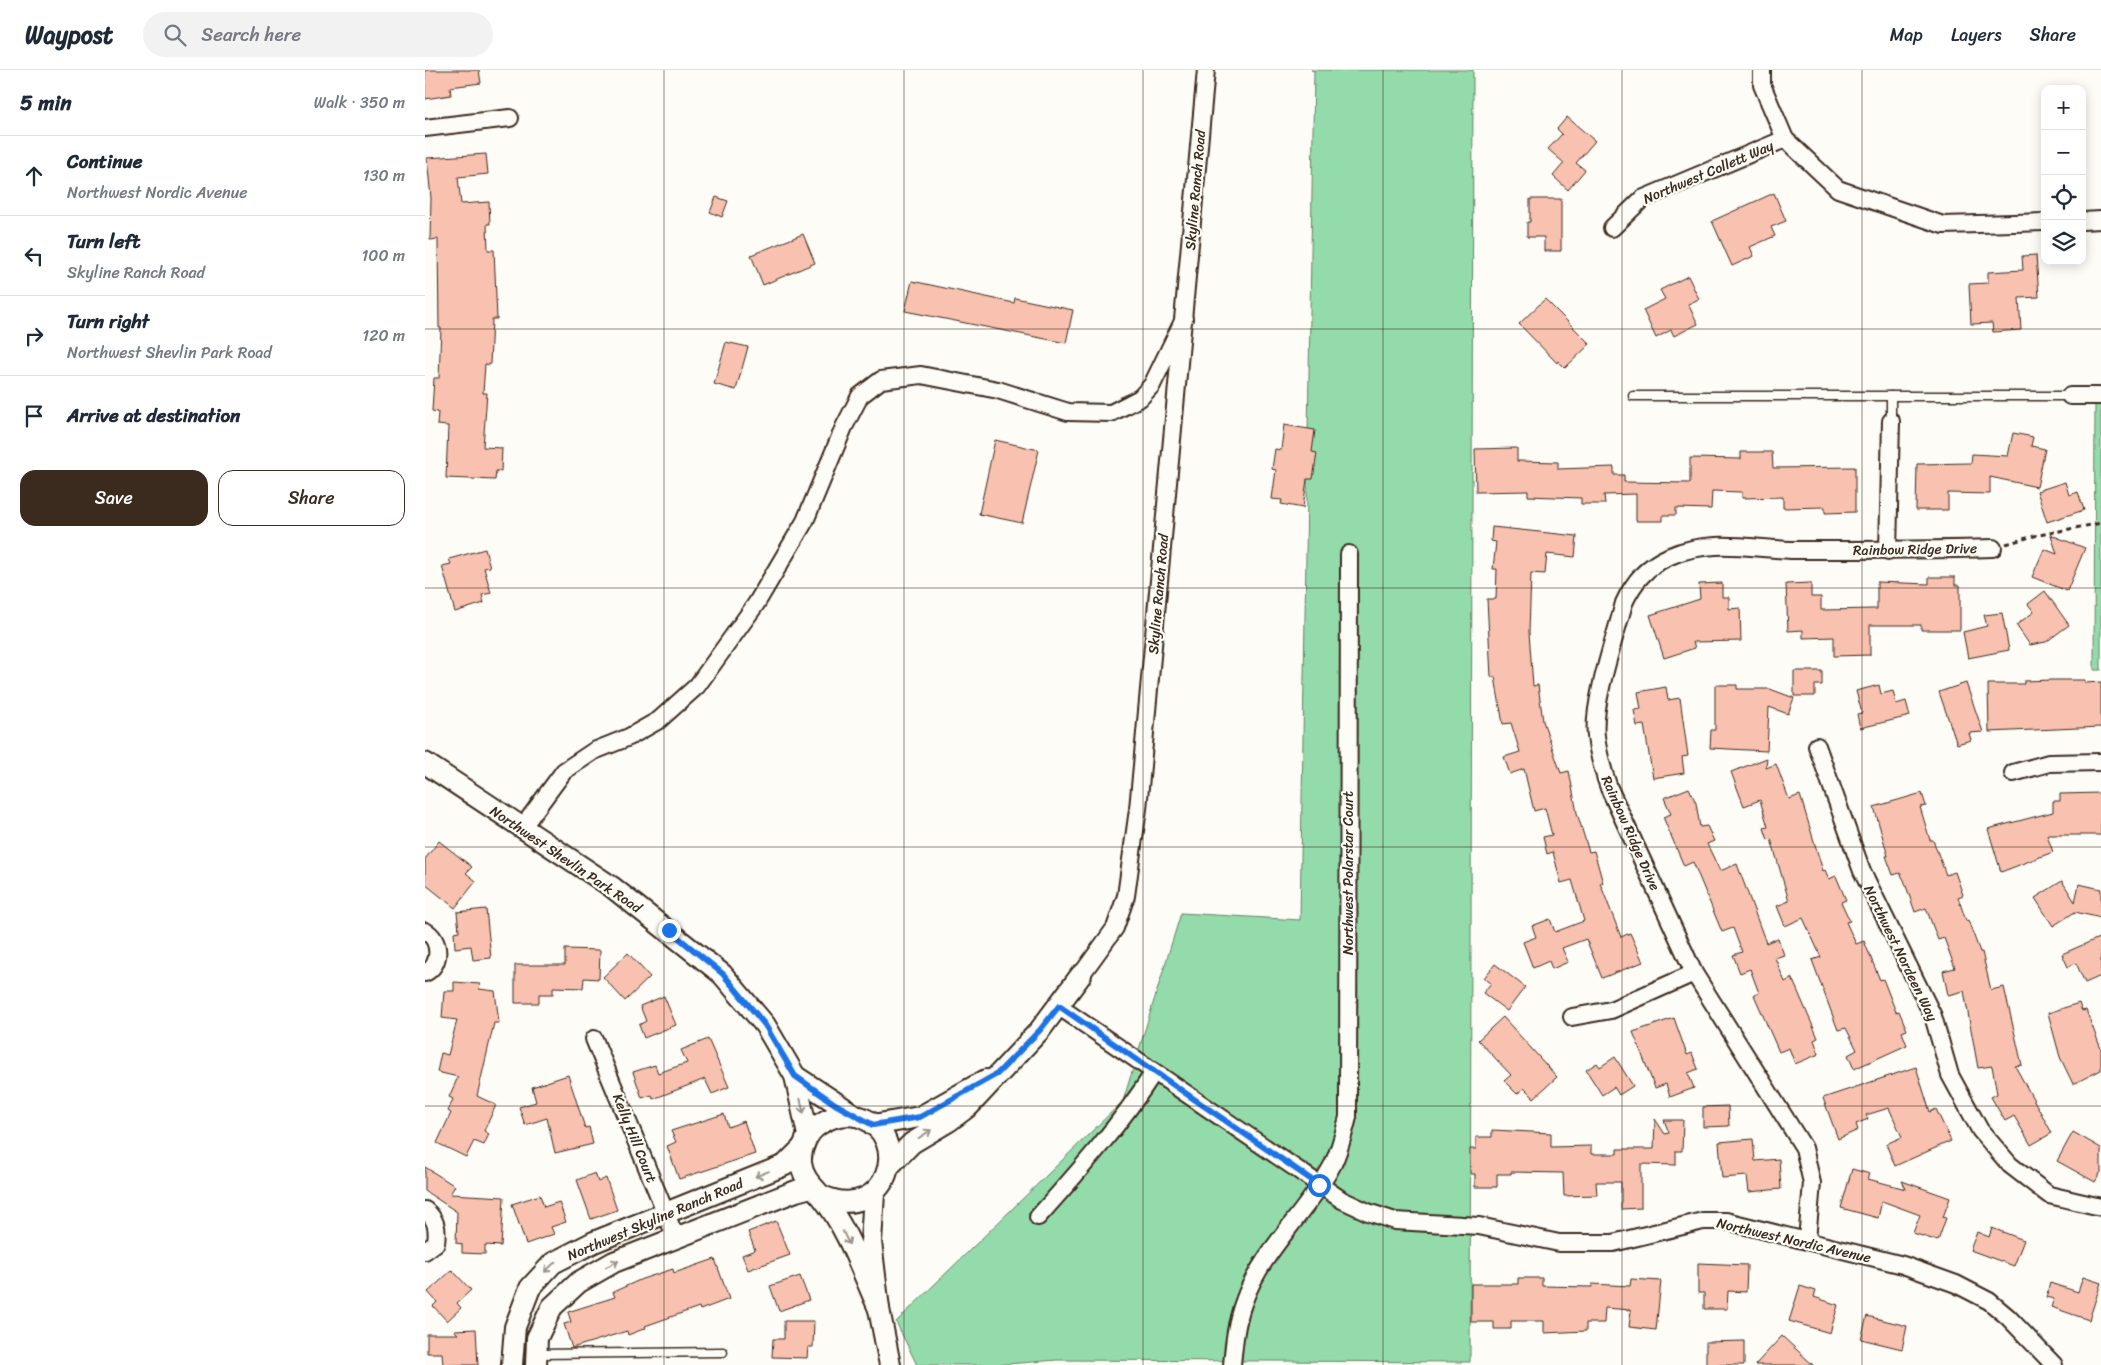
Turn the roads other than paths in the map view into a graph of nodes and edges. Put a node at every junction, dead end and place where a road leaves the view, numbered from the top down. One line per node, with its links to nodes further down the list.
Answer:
1 (1206, 70): 10 (street, Skyline Ranch Road)
2 (1762, 70): 5 (street)
3 (510, 118): 4 (street)
4 (425, 128)
5 (1785, 139): 8 (street); 9 (street, Northwest Collett Way)
6 (2101, 220): 7 (street)
7 (2086, 221)
8 (2041, 222)
9 (1612, 228)
10 (1184, 319): 23 (street); 27 (street, Skyline Ranch Road)
11 (1633, 396): 12 (lane)
12 (1891, 396): 13 (lane); 15 (lane)
13 (2070, 396): 14 (street)
14 (2101, 396)
15 (1891, 421): 17 (street)
16 (1993, 548): 17 (street, Rainbow Ridge Drive)
17 (1888, 551): 26 (street, Rainbow Ridge Drive)
18 (1349, 554): 37 (street, Northwest Polarstar Court)
19 (1817, 746): 40 (street, Northwest Nordeen Way)
20 (2101, 762): 22 (street)
21 (425, 763): 23 (street, Northwest Shevlin Park Road)
22 (2013, 773)
23 (522, 828): 33 (street, Northwest Shevlin Park Road)
24 (425, 931): 25 (street)
25 (425, 972)
26 (1694, 973): 29 (street); 45 (street, Rainbow Ridge Drive)
27 (1081, 975): 28 (street, Skyline Ranch Road)
28 (1059, 1006): 31 (street, Northwest Nordic Avenue); 32 (street, Skyline Ranch Road)
29 (1572, 1017)
30 (594, 1039): 42 (street, Kelly Hill Court)
31 (1154, 1072): 37 (street, Northwest Nordic Avenue); 43 (street)
32 (997, 1074): 34 (street, Skyline Ranch Road); 36 (street, Skyline Ranch Road, one-way to 32)
33 (795, 1076): 34 (street, Northwest Shevlin Park Road); 35 (street, Northwest Shevlin Park Road, one-way to 35)
34 (867, 1121): 35 (street); 36 (street)
35 (805, 1142): 38 (street); 42 (street, Northwest Skyline Ranch Road, one-way to 42)
36 (889, 1166): 39 (street)
37 (1319, 1185): 45 (street, Northwest Nordic Avenue); 52 (street, Northwest Polarstar Court)
38 (817, 1192): 39 (street); 44 (street, Northwest Skyline Ranch Road); 47 (street, one-way to 47)
39 (874, 1192): 47 (street)
40 (2101, 1207)
41 (425, 1210): 46 (street)
42 (666, 1213): 44 (street, Kelly Hill Court); 50 (street, Northwest Skyline Ranch Road, one-way to 50)
43 (1038, 1217)
44 (676, 1238): 49 (street, Northwest Skyline Ranch Road, one-way to 44)
45 (1807, 1240): 53 (street, Northwest Nordic Avenue)
46 (425, 1252)
47 (879, 1309): 51 (street)
48 (723, 1352): 49 (lane)
49 (536, 1360)
50 (512, 1365)
51 (890, 1365)
52 (1232, 1365)
53 (2054, 1365)

